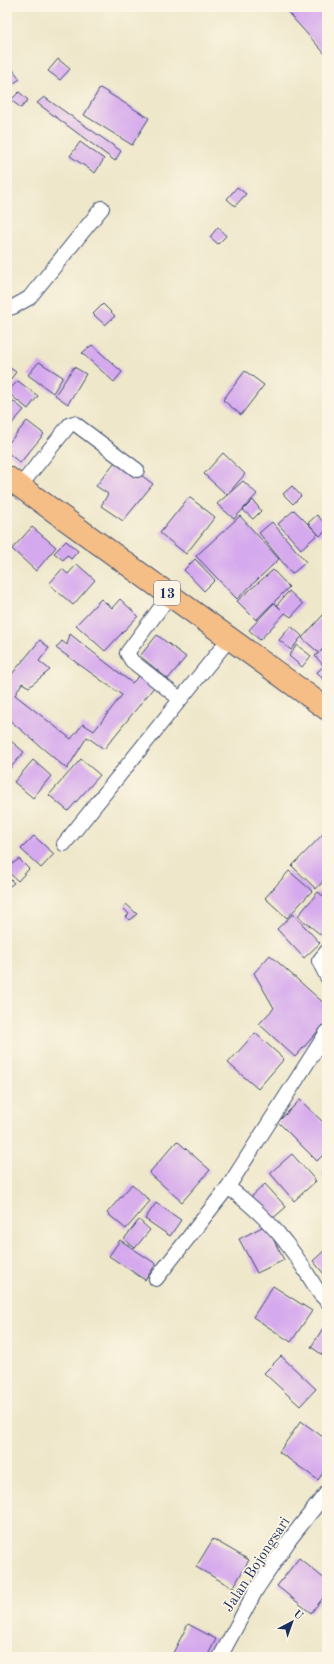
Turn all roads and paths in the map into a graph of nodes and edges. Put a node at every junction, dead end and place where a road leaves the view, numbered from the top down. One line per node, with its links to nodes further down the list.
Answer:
1 (102, 208): 2 (street)
2 (7, 308)
3 (137, 470): 4 (street)
4 (13, 482): 5 (highway, 13)
5 (170, 595): 6 (highway, 13); 7 (street)
6 (229, 639): 7 (street); 8 (highway, 13)
7 (180, 699): 9 (street)
8 (327, 709)
9 (64, 844)
10 (327, 951): 11 (street)
11 (327, 977)
12 (327, 1032): 13 (street)
13 (228, 1187): 14 (street); 15 (street)
14 (156, 1279)
15 (327, 1301)
16 (327, 1492): 17 (street, Jalan Bojongsari)
17 (220, 1657)

